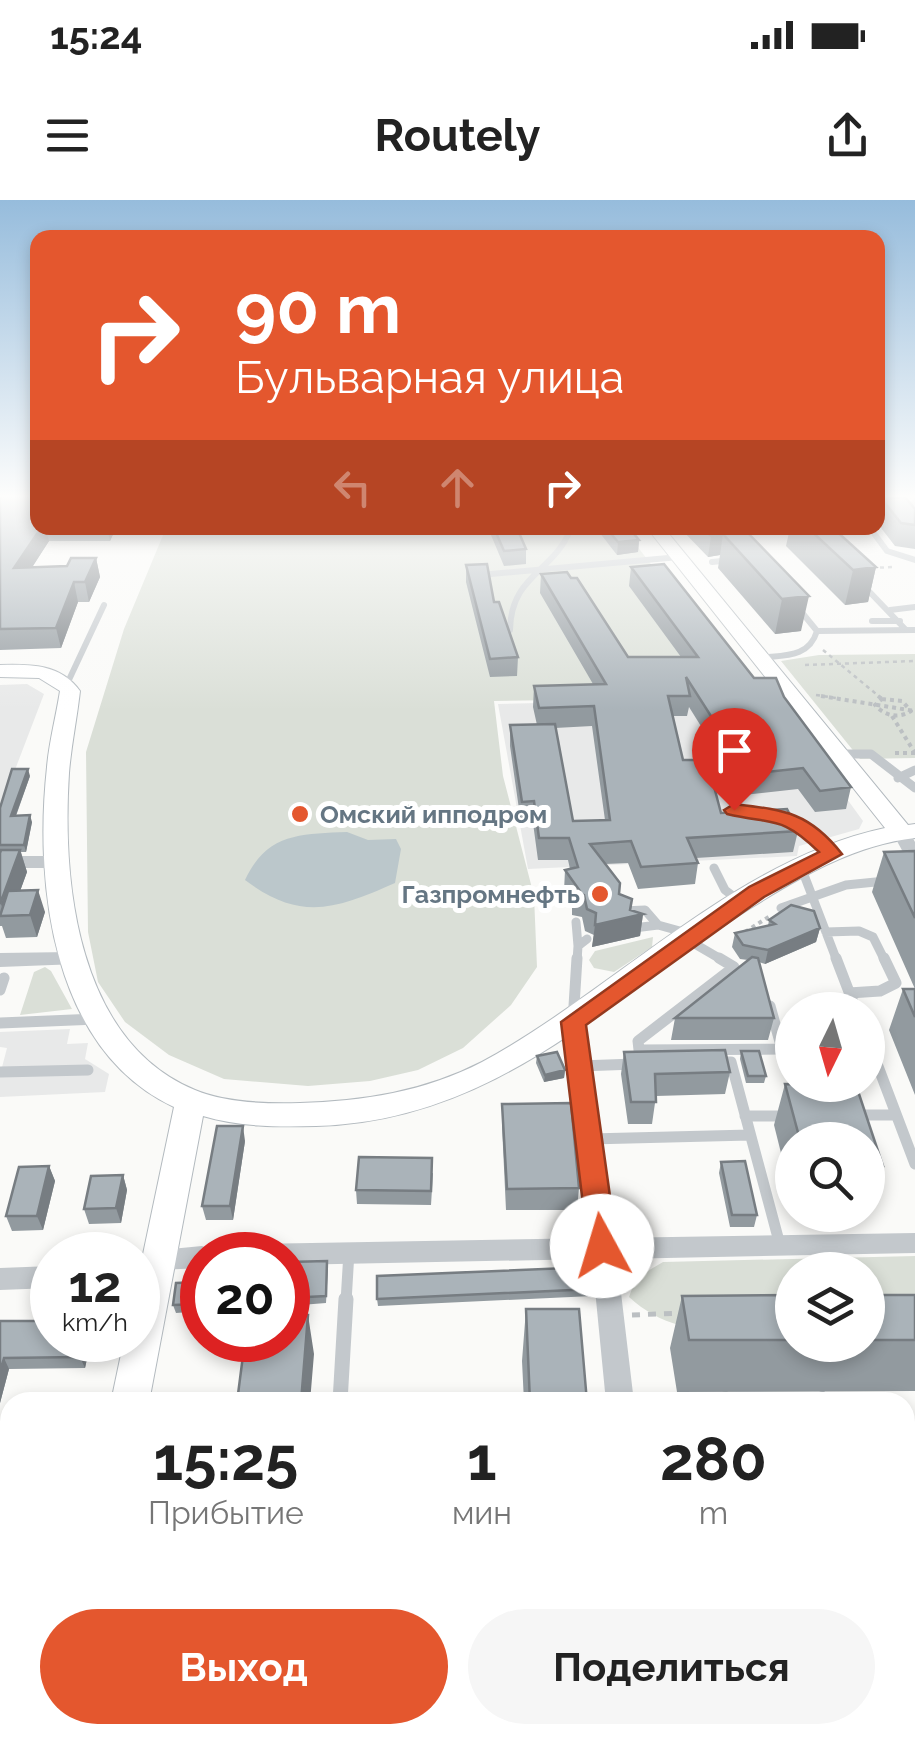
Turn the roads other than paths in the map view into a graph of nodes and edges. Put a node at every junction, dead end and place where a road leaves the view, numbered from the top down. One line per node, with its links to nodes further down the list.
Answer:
1 (541, 567): 4 (lane)
2 (570, 567): 4 (lane)
3 (687, 567): 16 (main road)
4 (537, 570): 6 (lane); 13 (lane)
5 (847, 570): 10 (lane)
6 (480, 575)
7 (788, 597): 15 (lane)
8 (104, 604): 18 (lane)
9 (915, 607): 10 (lane)
10 (890, 610): 11 (lane)
11 (900, 620): 12 (lane); 14 (lane)
12 (872, 621)
13 (510, 630)
14 (910, 630): 15 (lane)
15 (816, 634): 16 (lane)
16 (760, 658): 19 (main road)
17 (0, 671): 18 (main road)
18 (56, 678): 28 (main road)
19 (836, 754): 21 (lane); 24 (main road)
20 (915, 770): 21 (lane)
21 (898, 778): 22 (lane)
22 (915, 788)
23 (734, 810): 25 (lane)
24 (908, 832): 25 (main road); 26 (street)
25 (832, 854): 31 (main road)
26 (915, 859)
27 (0, 862): 28 (street)
28 (58, 862): 40 (main road)
29 (714, 868): 32 (lane)
30 (915, 878): 31 (lane)
31 (806, 880): 32 (main road); 33 (lane); 38 (lane)
32 (742, 902): 39 (main road)
33 (782, 908)
34 (623, 911): 36 (lane)
35 (576, 922): 49 (lane)
36 (658, 925): 37 (lane); 39 (lane)
37 (634, 928)
38 (826, 932): 45 (lane); 46 (lane)
39 (697, 942): 41 (lane); 49 (main road)
40 (71, 959): 43 (street); 47 (main road)
41 (734, 967): 42 (lane); 44 (lane)
42 (748, 970)
43 (1, 976)
44 (766, 992)
45 (849, 992)
46 (874, 992)
47 (97, 1019): 48 (lane); 54 (main road)
48 (0, 1022)
49 (573, 1022): 50 (lane); 54 (main road)
50 (580, 1066): 57 (lane); 60 (lane)
51 (88, 1070): 52 (lane)
52 (0, 1072)
53 (885, 1086): 56 (lane)
54 (190, 1103): 62 (main road)
55 (840, 1115): 56 (lane)
56 (896, 1115): 61 (lane)
57 (745, 1116): 58 (lane); 59 (lane)
58 (802, 1116)
59 (750, 1135): 60 (lane); 65 (lane)
60 (590, 1138): 64 (lane)
61 (915, 1164)
62 (160, 1232)
63 (915, 1243): 65 (street)
64 (602, 1246): 65 (street); 66 (street); 73 (street)
65 (780, 1246)
66 (349, 1251): 67 (street); 72 (lane)
67 (310, 1253)
68 (30, 1278): 69 (street)
69 (0, 1279)
70 (136, 1362): 71 (main road)
71 (132, 1392)
72 (341, 1392)
73 (619, 1392)

